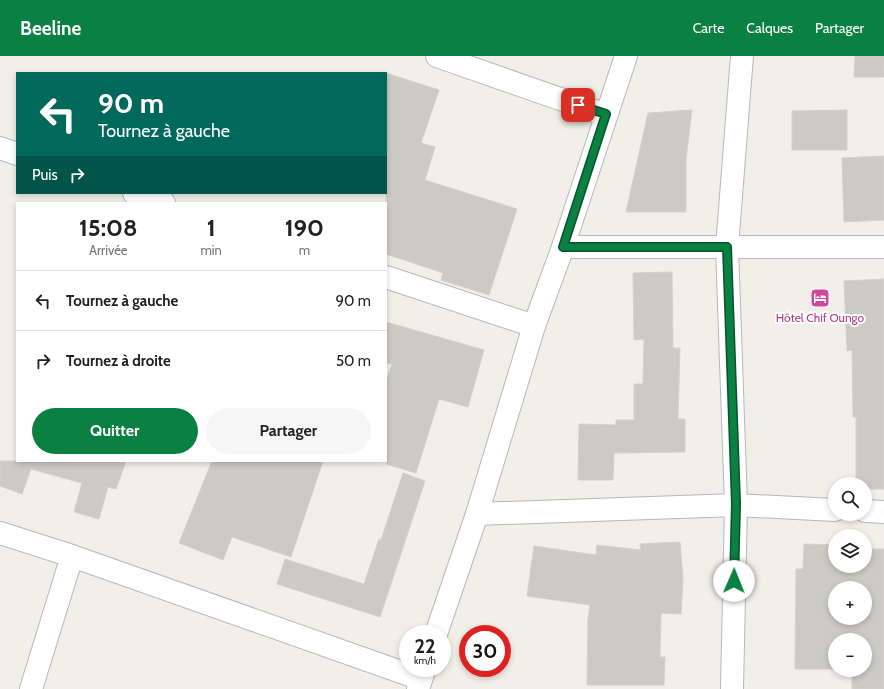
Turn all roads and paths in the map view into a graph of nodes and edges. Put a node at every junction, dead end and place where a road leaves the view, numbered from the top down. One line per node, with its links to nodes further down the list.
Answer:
1 (437, 56): 4 (street)
2 (626, 56): 4 (street)
3 (742, 56): 10 (street)
4 (606, 114): 9 (street)
5 (0, 148): 6 (street)
6 (16, 154)
7 (137, 194): 8 (street)
8 (161, 202)
9 (563, 247): 10 (street); 13 (street)
10 (727, 247): 11 (street); 14 (street)
11 (884, 247)
12 (387, 277): 13 (street)
13 (534, 326): 18 (street)
14 (736, 504): 15 (street); 18 (street); 24 (street)
15 (828, 510)
16 (872, 511): 17 (street)
17 (884, 512)
18 (477, 514): 21 (street)
19 (0, 533): 20 (street)
20 (72, 556): 22 (street); 23 (street)
21 (439, 625)
22 (421, 679)
23 (31, 689)
24 (732, 689)

